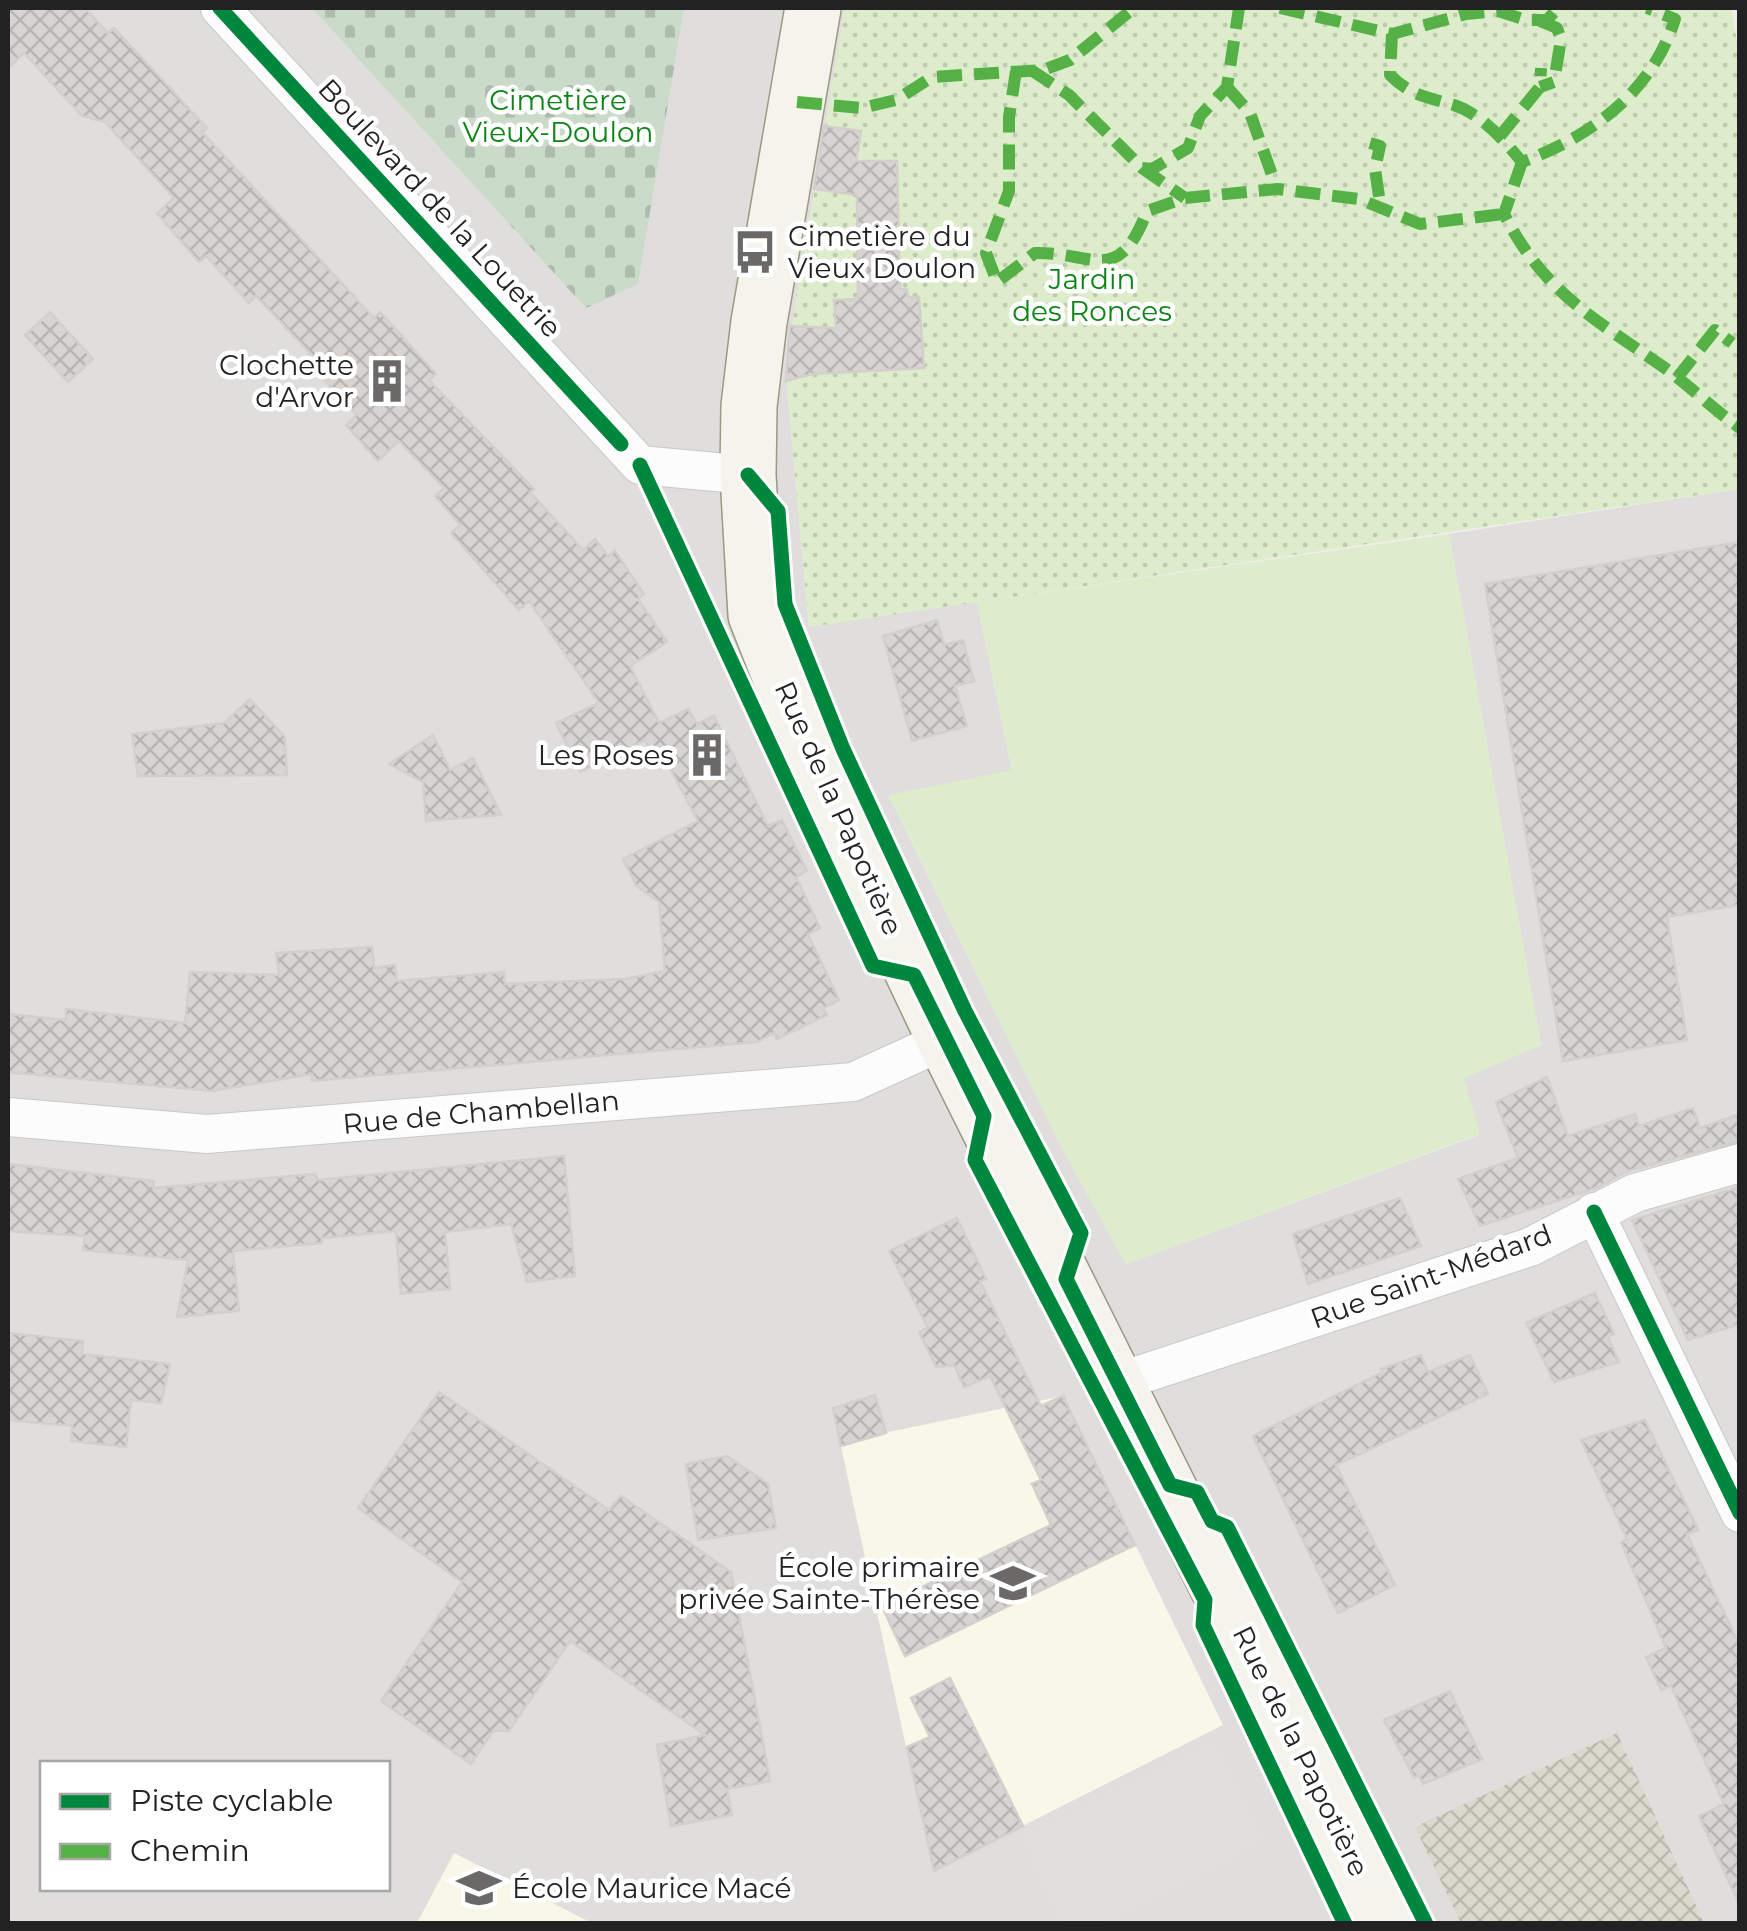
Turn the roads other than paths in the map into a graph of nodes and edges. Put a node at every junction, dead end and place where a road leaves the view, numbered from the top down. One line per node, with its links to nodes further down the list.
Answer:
1 (220, 8): 3 (street, Boulevard de la Louetrie)
2 (812, 8): 3 (street, Rue de la Papotière)
3 (748, 474): 4 (street, Rue de la Papotière)
4 (945, 1040): 5 (street, Rue de Chambellan); 8 (street, Rue de la Papotière)
5 (8, 1116)
6 (1740, 1163): 7 (street, Rue Saint-Médard)
7 (1594, 1212): 8 (street, Rue Saint-Médard); 9 (street)
8 (1118, 1382): 10 (street, Rue de la Papotière)
9 (1740, 1513)
10 (1386, 1924)

